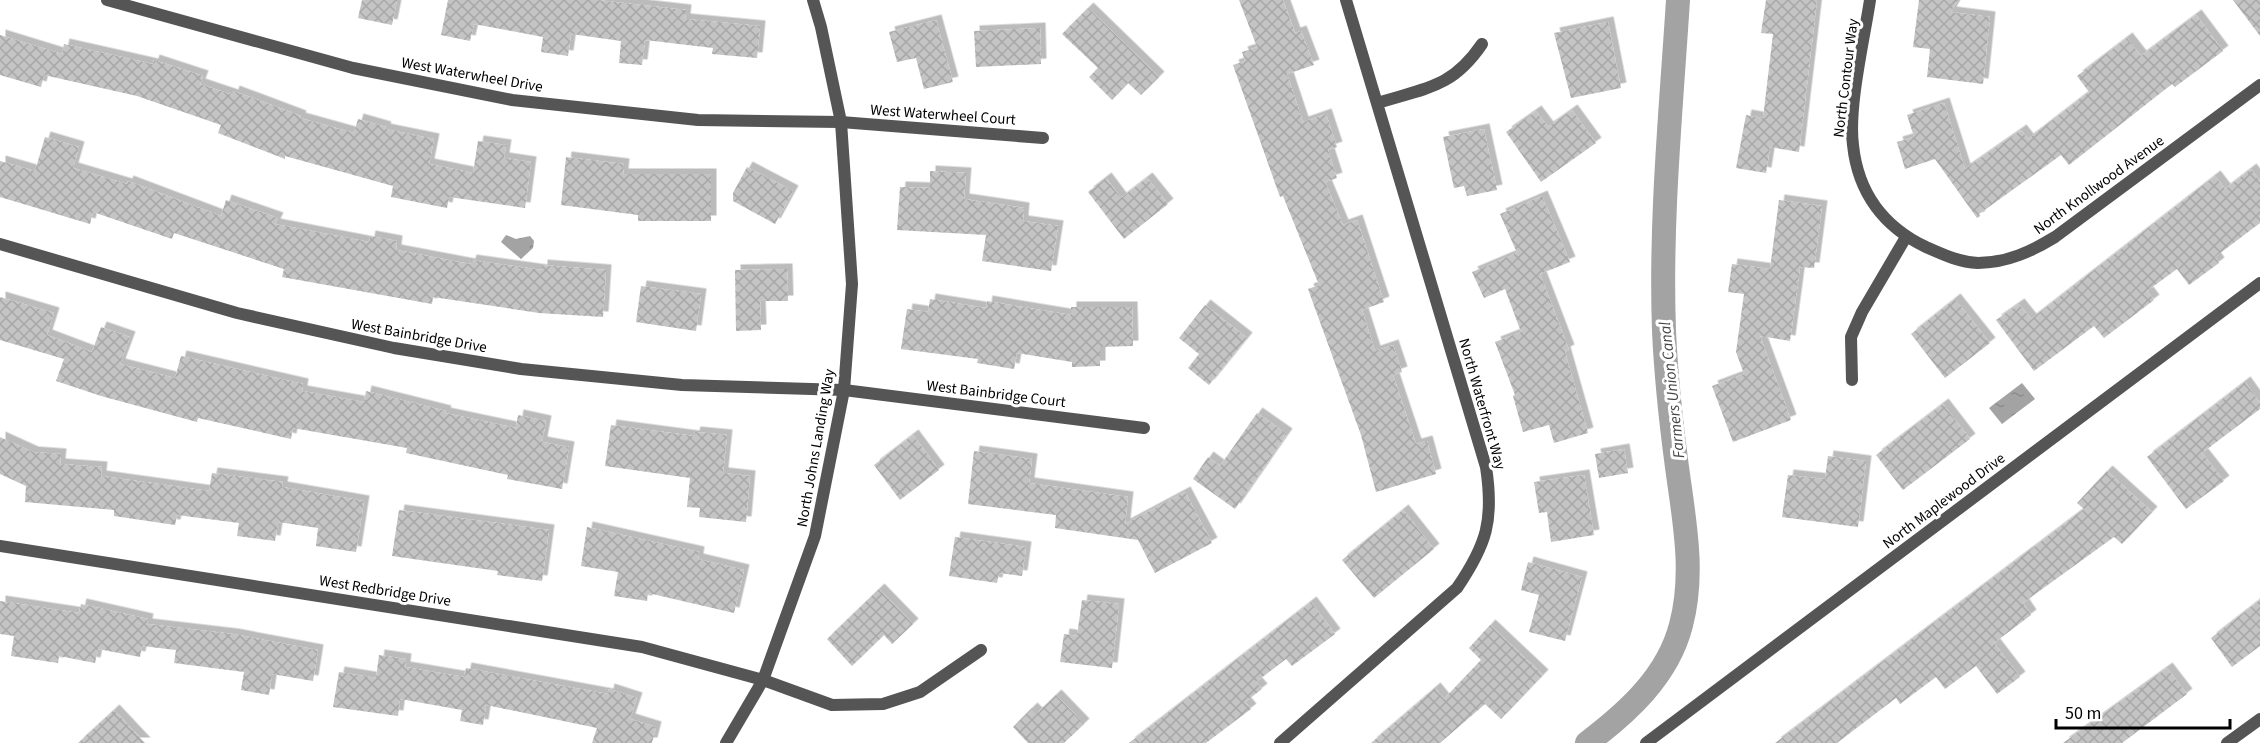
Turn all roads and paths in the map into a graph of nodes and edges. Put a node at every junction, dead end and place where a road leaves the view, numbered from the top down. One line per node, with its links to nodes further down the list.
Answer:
1 (107, 0): 8 (street, West Waterwheel Drive)
2 (813, 0): 8 (street, North Johns Landing Way)
3 (1346, 0): 7 (street, North Waterfront Way)
4 (1870, 0): 10 (street, North Contour Way)
5 (1482, 44): 7 (street)
6 (2258, 92): 10 (street, North Knollwood Avenue)
7 (1377, 103): 21 (street, North Waterfront Way)
8 (841, 122): 9 (street, West Waterwheel Court); 14 (street, North Johns Landing Way)
9 (1043, 138)
10 (1906, 237): 13 (street)
11 (0, 244): 14 (street, West Bainbridge Drive)
12 (2260, 283): 22 (street, North Maplewood Drive)
13 (1852, 380)
14 (844, 390): 15 (street, West Bainbridge Court); 18 (street, North Johns Landing Way)
15 (1144, 428)
16 (0, 546): 18 (street, West Redbridge Drive)
17 (981, 650): 18 (street, West Redbridge Drive)
18 (763, 680): 20 (street, North Johns Landing Way)
19 (2260, 718): 23 (street)
20 (726, 743)
21 (1280, 743)
22 (1646, 743)
23 (2227, 743)

